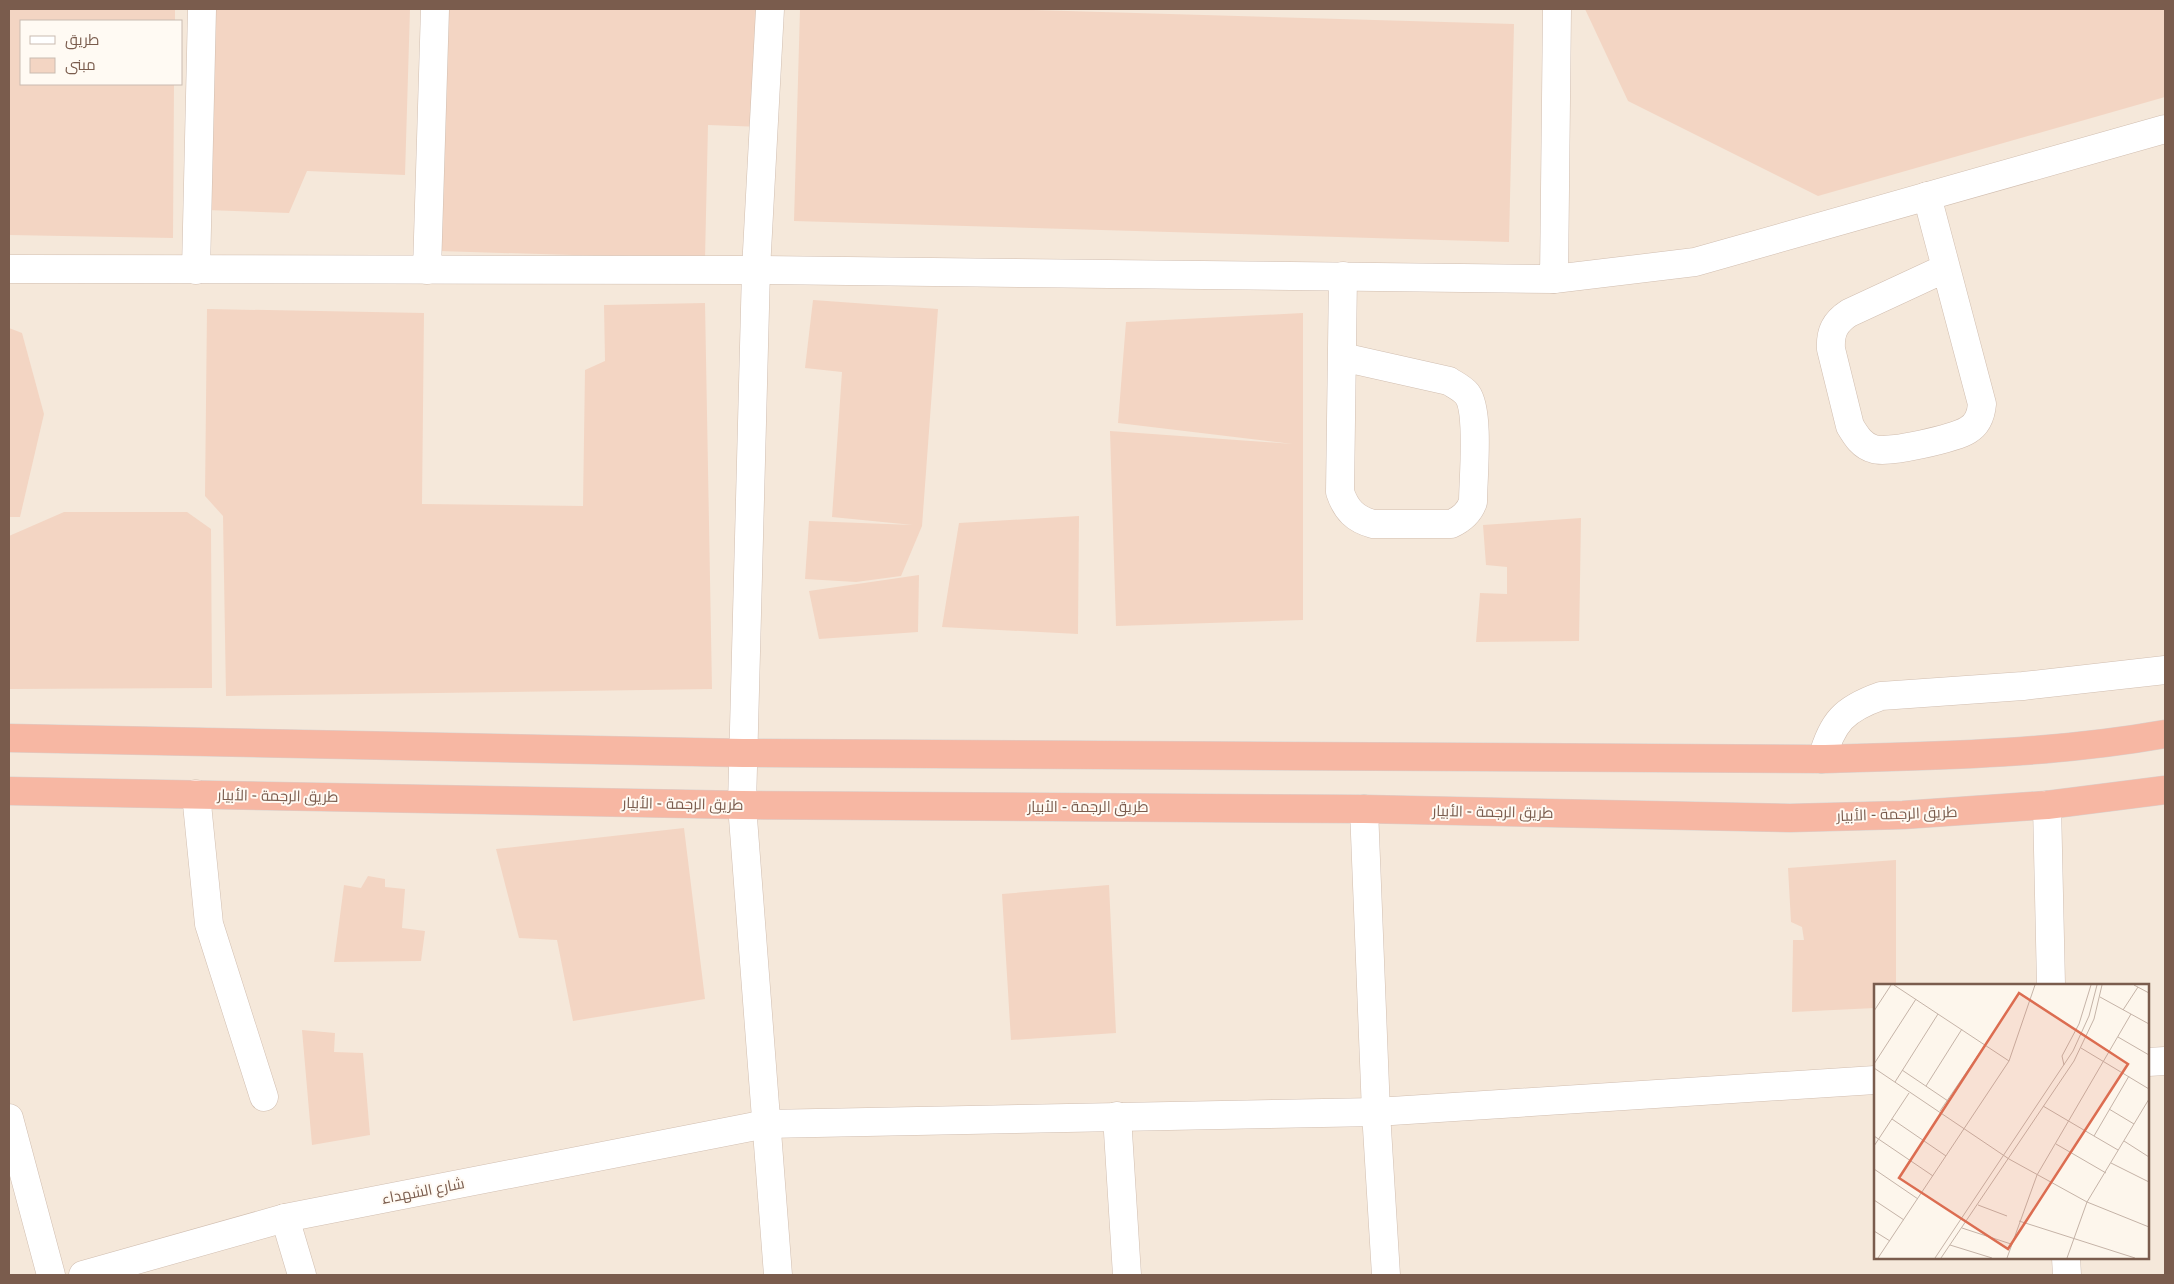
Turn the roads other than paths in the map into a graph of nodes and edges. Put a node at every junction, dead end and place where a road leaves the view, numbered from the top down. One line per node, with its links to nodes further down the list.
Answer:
1 (202, 9): 9 (street)
2 (435, 9): 10 (street)
3 (770, 9): 11 (street)
4 (1557, 9): 13 (street)
5 (2165, 129): 6 (street)
6 (1927, 196): 7 (street); 13 (street)
7 (1946, 268): 7 (street)
8 (9, 269): 9 (street)
9 (196, 270): 10 (street)
10 (427, 270): 11 (street)
11 (756, 270): 12 (street); 18 (street)
12 (1342, 276): 13 (street); 14 (street)
13 (1554, 279)
14 (1342, 357): 14 (street)
15 (2165, 670): 19 (street)
16 (2165, 734): 19 (highway)
17 (9, 738): 18 (highway)
18 (743, 753): 19 (highway); 23 (street)
19 (1822, 759)
20 (2165, 790): 24 (highway, طريق الرجمة - الأبيار)
21 (9, 791): 22 (highway, طريق الرجمة - الأبيار)
22 (196, 794): 23 (highway, طريق الرجمة - الأبيار); 30 (street)
23 (742, 805): 25 (highway, طريق الرجمة - الأبيار); 34 (street)
24 (2047, 806): 25 (highway, طريق الرجمة - الأبيار); 26 (street)
25 (1364, 809): 31 (street)
26 (2051, 984)
27 (2165, 1061): 28 (street)
28 (2149, 1062)
29 (1874, 1080): 31 (street, شارع الشهداء)
30 (264, 1097)
31 (1376, 1112): 32 (street, شارع الشهداء); 42 (street)
32 (1117, 1116): 34 (street, شارع الشهداء); 41 (street)
33 (9, 1118): 37 (street)
34 (766, 1124): 35 (street, شارع الشهداء); 40 (street)
35 (285, 1218): 38 (street, شارع الشهداء); 39 (street)
36 (2066, 1259): 43 (street)
37 (51, 1275)
38 (83, 1275)
39 (302, 1275)
40 (778, 1275)
41 (1127, 1275)
42 (1386, 1275)
43 (2067, 1275)

